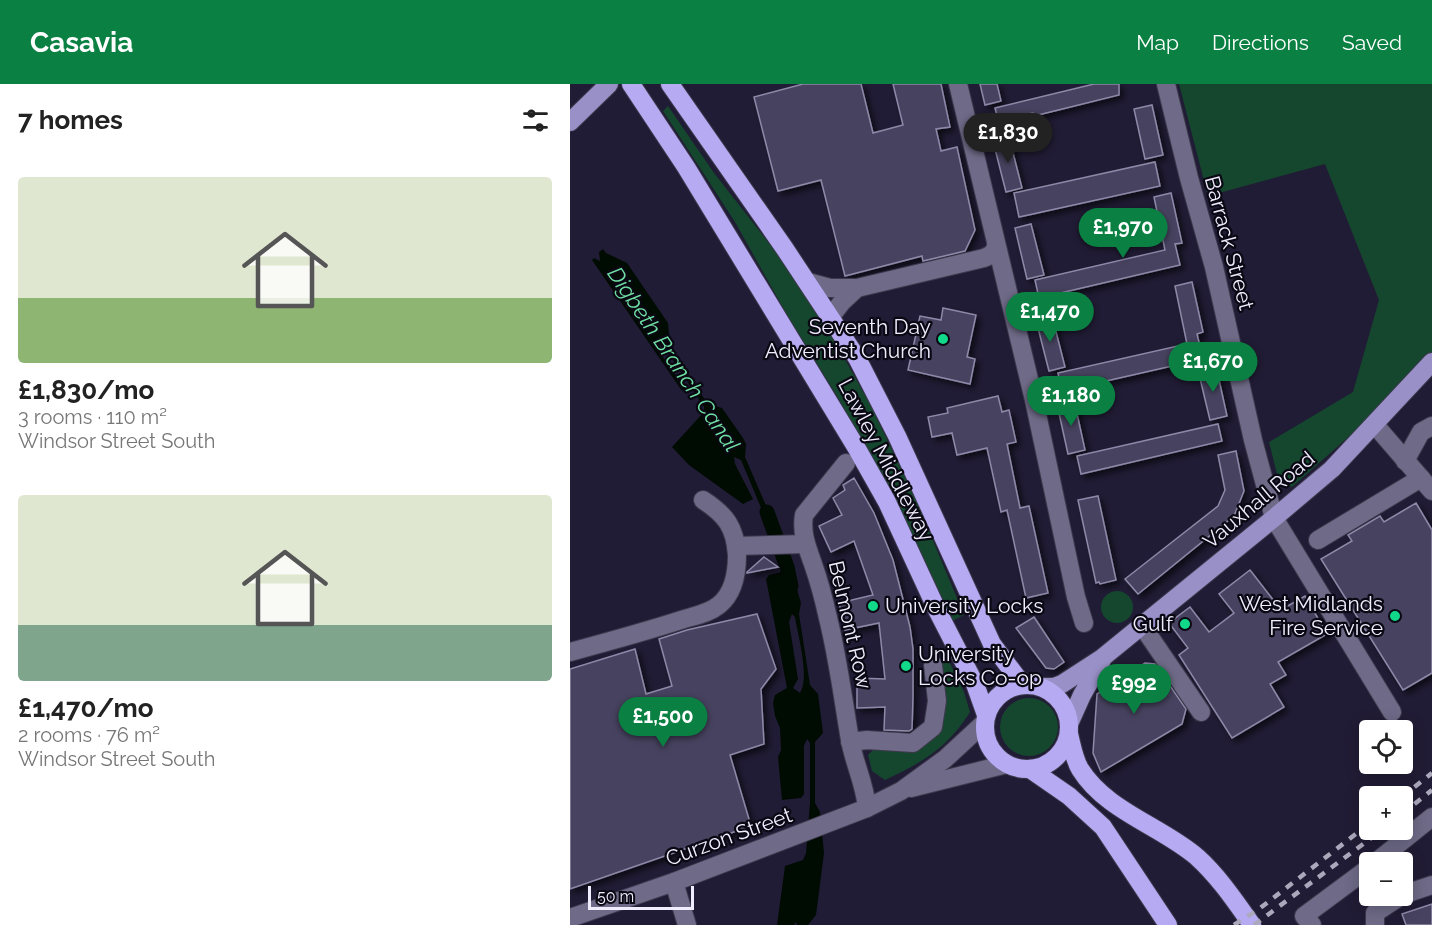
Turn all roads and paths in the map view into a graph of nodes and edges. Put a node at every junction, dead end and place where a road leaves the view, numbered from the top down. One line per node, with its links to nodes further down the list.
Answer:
1 (609, 84): 8 (main road)
2 (631, 84): 32 (highway, Lawley Middleway)
3 (669, 84): 7 (highway, Lawley Middleway)
4 (686, 84): 7 (highway)
5 (958, 84): 9 (street)
6 (1166, 84): 20 (street, Barrack Street)
7 (684, 103): 10 (highway, Lawley Middleway)
8 (570, 122)
9 (996, 246): 11 (street); 24 (street)
10 (808, 282): 11 (street); 12 (highway, Lawley Middleway)
11 (857, 288): 12 (street)
12 (831, 316): 29 (highway, Lawley Middleway)
13 (1432, 362): 14 (main road, Vauxhall Road)
14 (1375, 425): 16 (street); 20 (main road, Vauxhall Road)
15 (1432, 426): 16 (street)
16 (1405, 461): 18 (street)
17 (846, 463): 22 (street)
18 (1427, 485): 21 (street)
19 (703, 500): 23 (street)
20 (1274, 518): 25 (main road, Vauxhall Road); 31 (street, Barrack Street)
21 (1318, 540)
22 (805, 544): 23 (street, Belmont Row); 34 (street, Belmont Row)
23 (736, 546): 26 (street)
24 (1084, 623)
25 (1143, 627): 27 (main road, Vauxhall Road); 30 (street)
26 (570, 652)
27 (1102, 658): 29 (main road, Vauxhall Road); 33 (main road, Vauxhall Road)
28 (933, 665): 34 (street)
29 (1036, 686): 32 (highway); 33 (highway)
30 (1202, 712)
31 (1392, 712)
32 (986, 719): 35 (highway); 37 (street, Curzon Street)
33 (1069, 729): 36 (highway); 50 (highway)
34 (850, 742): 38 (street, Belmont Row)
35 (1007, 764): 36 (highway); 37 (street, Curzon Street)
36 (1030, 769): 49 (highway)
37 (901, 791): 38 (street, Curzon Street)
38 (867, 808): 42 (street, Curzon Street)
39 (1432, 817): 40 (street)
40 (1388, 852)
41 (1359, 876): 47 (street)
42 (674, 882): 46 (street, Curzon Street); 48 (street)
43 (1432, 885): 44 (street)
44 (1413, 891)
45 (1386, 906): 51 (street)
46 (570, 918)
47 (1308, 920)
48 (687, 925)
49 (1168, 925)
50 (1252, 925)
51 (1374, 925)

